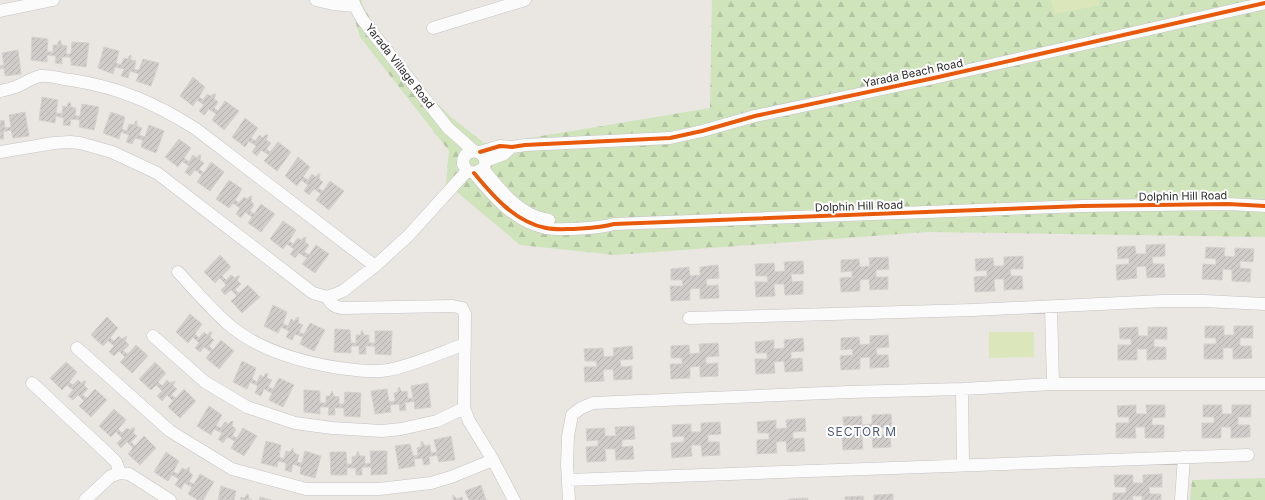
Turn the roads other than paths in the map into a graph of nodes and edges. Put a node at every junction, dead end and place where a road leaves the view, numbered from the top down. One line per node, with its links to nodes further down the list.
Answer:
1 (53, 0): 7 (street)
2 (316, 0): 4 (street)
3 (525, 0): 6 (street)
4 (354, 3): 11 (street, Yarada Village Road)
5 (1265, 3): 11 (street, Yarada Beach Road)
6 (490, 5): 8 (street)
7 (0, 11)
8 (433, 28)
9 (0, 91): 13 (street)
10 (0, 152): 15 (street)
11 (476, 162): 12 (street, Dolphin Hill Road); 13 (street)
12 (1265, 206)
13 (375, 266): 15 (street)
14 (178, 272): 20 (street)
15 (327, 297): 20 (street)
16 (1265, 304): 17 (street)
17 (1051, 307): 18 (street); 23 (street)
18 (689, 318)
19 (153, 336): 26 (street)
20 (465, 344): 26 (street)
21 (77, 348): 29 (street)
22 (32, 383): 31 (street)
23 (1054, 384): 24 (street); 25 (street)
24 (1265, 384)
25 (962, 389): 30 (street); 32 (street)
26 (464, 408): 29 (street)
27 (1248, 455): 28 (street)
28 (1184, 457): 30 (street); 37 (street)
29 (493, 460): 35 (street)
30 (963, 465): 32 (street)
31 (120, 473): 33 (street); 34 (street)
32 (568, 480): 36 (street)
33 (85, 500)
34 (170, 500)
35 (514, 500)
36 (568, 500)
37 (1181, 500)

